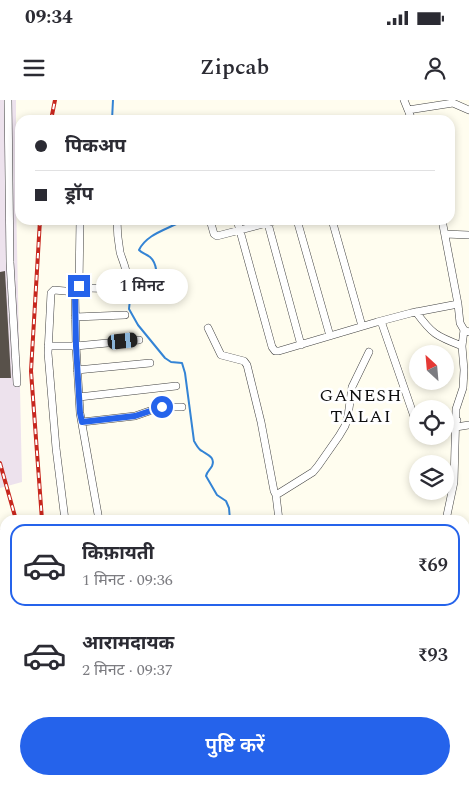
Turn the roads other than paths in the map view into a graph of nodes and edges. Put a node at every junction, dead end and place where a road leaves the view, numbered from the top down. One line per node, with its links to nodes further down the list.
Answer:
1 (8, 100): 36 (street)
2 (404, 100): 3 (street)
3 (408, 110): 4 (street); 5 (street)
4 (469, 110)
5 (410, 115)
6 (80, 225): 18 (street)
7 (117, 225): 18 (street)
8 (212, 225): 15 (street)
9 (238, 225): 15 (street)
10 (255, 225): 15 (street)
11 (268, 225): 29 (street)
12 (298, 225): 27 (street)
13 (333, 225): 24 (street)
14 (443, 225): 16 (street)
15 (240, 230): 29 (street)
16 (445, 234): 17 (street); 19 (street)
17 (469, 236)
18 (77, 290): 22 (street); 30 (street)
19 (458, 304): 20 (street); 26 (street)
20 (416, 312): 23 (street); 32 (street)
21 (125, 316): 22 (street)
22 (75, 317): 31 (street)
23 (381, 321): 24 (street); 39 (street)
24 (362, 326): 27 (street)
25 (208, 328): 44 (street)
26 (467, 331): 32 (street)
27 (330, 336): 29 (street)
28 (139, 340): 31 (street)
29 (301, 345)
30 (48, 346): 31 (street); 45 (street)
31 (76, 346): 35 (street)
32 (462, 346): 42 (street)
33 (369, 352): 44 (street)
34 (150, 363): 35 (street)
35 (77, 370): 38 (street)
36 (17, 383)
37 (176, 386): 38 (street)
38 (79, 397): 41 (street)
39 (409, 402)
40 (182, 407): 41 (street)
41 (82, 422): 46 (street)
42 (456, 424): 43 (street); 48 (street)
43 (469, 425)
44 (276, 496): 47 (street)
45 (64, 515)
46 (98, 515)
47 (278, 515)
48 (447, 515)

